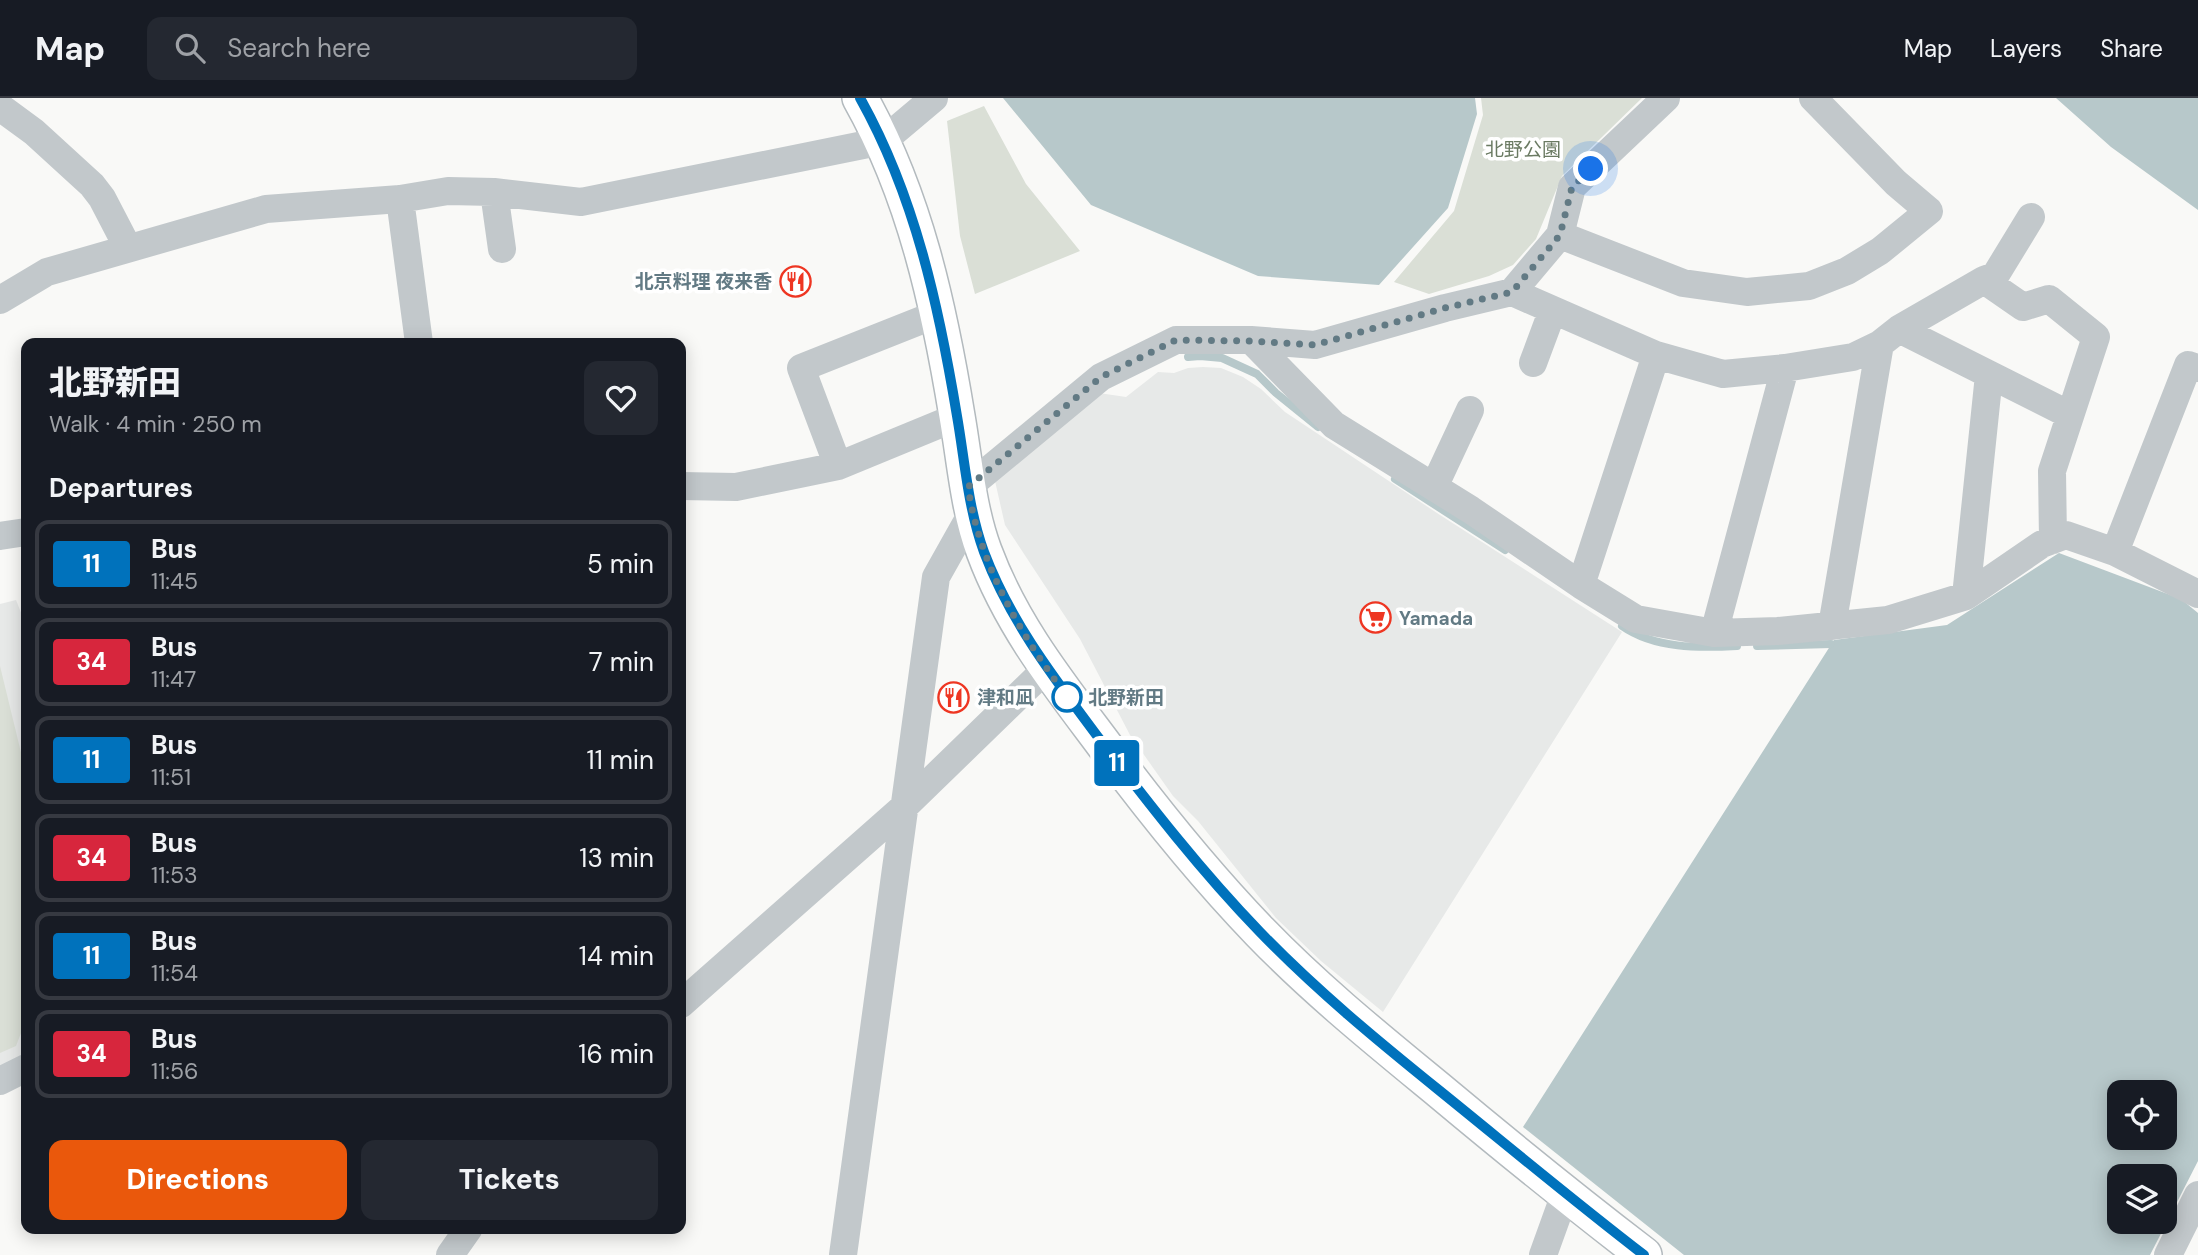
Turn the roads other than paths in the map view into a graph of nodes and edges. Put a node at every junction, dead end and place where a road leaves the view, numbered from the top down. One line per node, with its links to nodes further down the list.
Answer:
1 (860, 98): 6 (main road)
2 (934, 98): 6 (street)
3 (1666, 98): 10 (street)
4 (1813, 98): 10 (street)
5 (0, 107): 11 (street)
6 (883, 141): 7 (street); 17 (main road)
7 (494, 192): 8 (street); 12 (street)
8 (400, 199): 11 (street); 19 (street)
9 (2031, 217): 13 (street)
10 (1560, 235): 14 (street)
11 (128, 248): 15 (street)
12 (502, 249)
13 (1984, 280): 18 (street); 27 (street)
14 (1512, 292): 16 (street); 20 (street)
15 (0, 300)
16 (1552, 312): 21 (street); 22 (street)
17 (937, 314): 28 (main road); 29 (street)
18 (1890, 337): 23 (street); 25 (street); 40 (street)
19 (418, 338)
20 (1251, 341): 31 (street); 32 (street)
21 (1656, 355): 23 (street); 37 (street)
22 (1533, 363)
23 (1785, 368): 41 (street)
24 (2198, 368): 36 (street)
25 (1989, 376): 27 (street); 39 (street)
26 (1470, 410): 31 (street)
27 (2070, 415): 35 (street)
28 (957, 417): 29 (street); 32 (main road)
29 (838, 466): 30 (street)
30 (686, 486)
31 (1434, 487): 37 (street)
32 (970, 500): 42 (main road); 43 (street)
33 (21, 533): 34 (street)
34 (0, 537)
35 (2053, 540): 36 (street); 39 (street)
36 (2115, 552): 38 (street)
37 (1581, 585): 41 (street)
38 (2198, 594)
39 (1966, 596): 40 (street)
40 (1832, 626): 41 (street)
41 (1714, 633)
42 (1046, 669): 43 (street); 47 (main road)
43 (904, 807): 44 (street); 51 (street)
44 (686, 1000)
45 (21, 1071): 46 (street)
46 (0, 1081)
47 (1565, 1194): 52 (street); 53 (main road)
48 (2198, 1195): 54 (street)
49 (465, 1234): 50 (street)
50 (450, 1255)
51 (843, 1255)
52 (1543, 1255)
53 (1644, 1255)
54 (2168, 1255)

